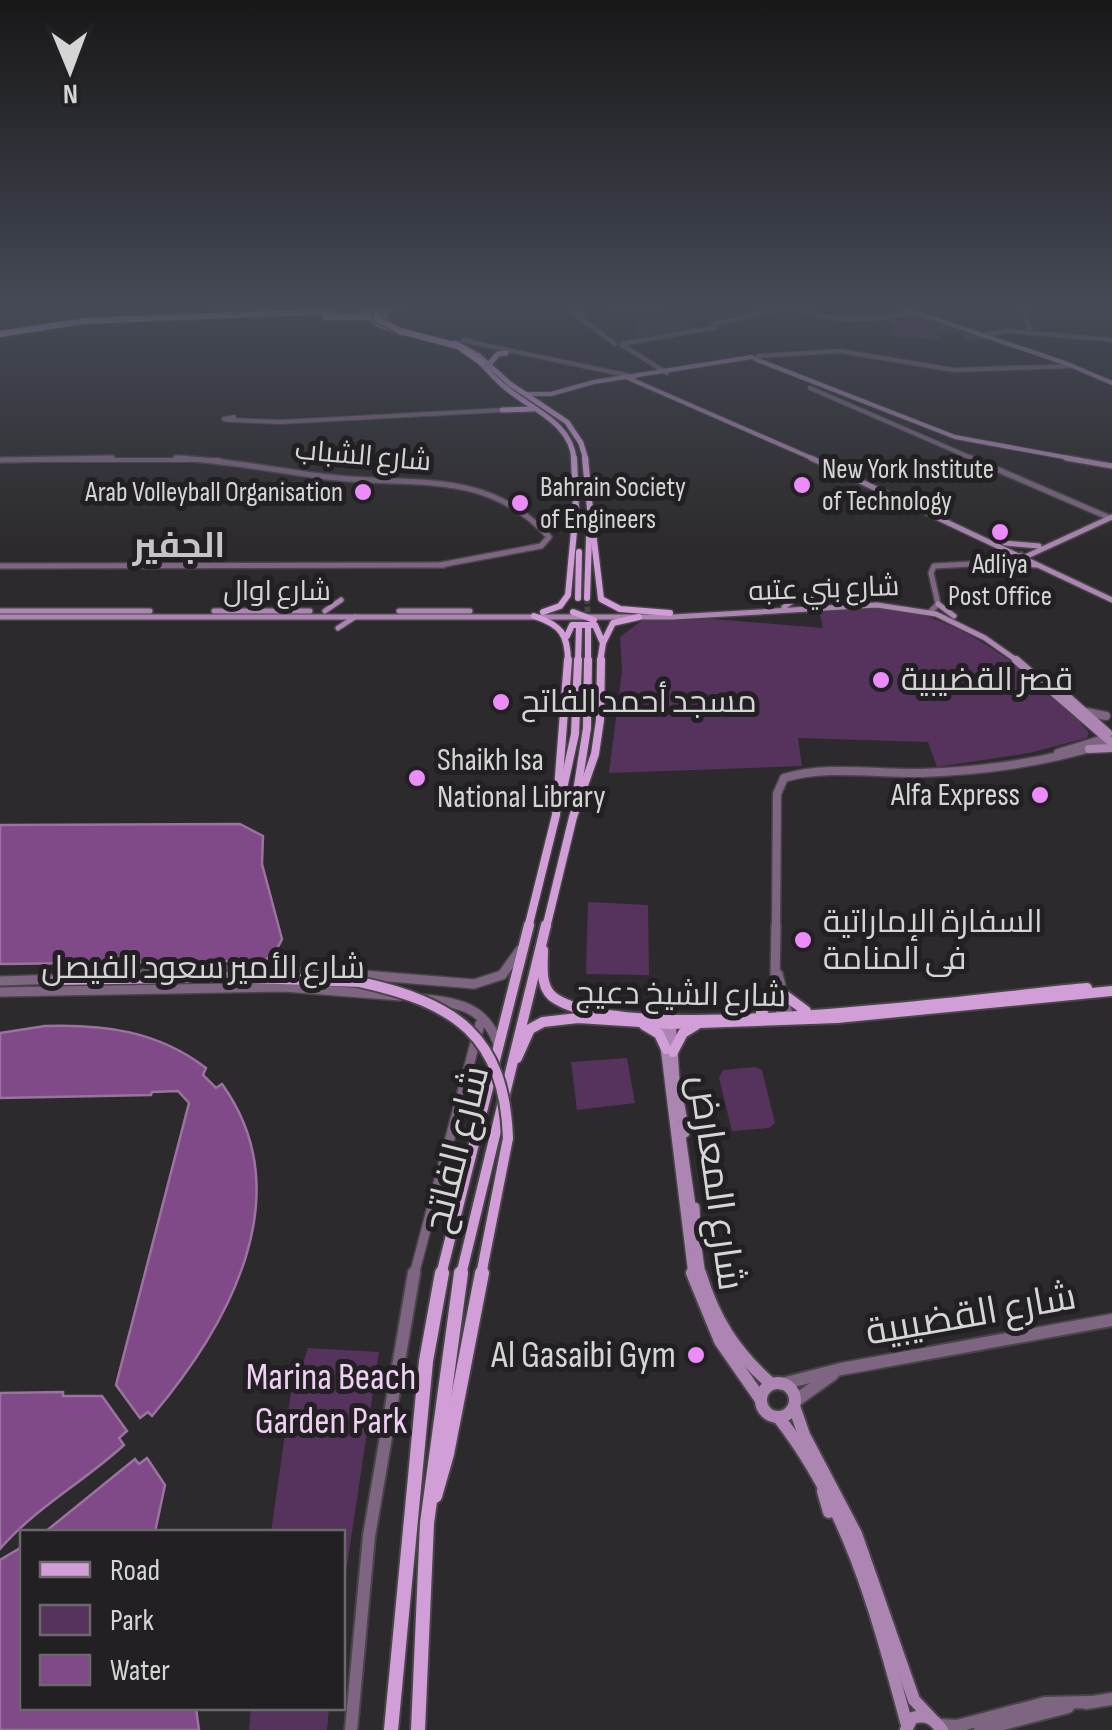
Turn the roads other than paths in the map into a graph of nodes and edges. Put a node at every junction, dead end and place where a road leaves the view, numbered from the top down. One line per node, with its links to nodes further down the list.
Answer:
1 (508, 385): 11 (main road)
2 (511, 385): 11 (main road)
3 (582, 385): 10 (main road)
4 (650, 385): 25 (main road)
5 (657, 385): 9 (main road)
6 (818, 385): 22 (street)
7 (822, 385): 16 (main road)
8 (825, 385): 17 (main road)
9 (661, 386): 23 (main road)
10 (566, 390): 11 (main road); 12 (main road)
11 (521, 395): 12 (main road); 13 (main road); 14 (main road)
12 (540, 403): 20 (main road)
13 (502, 410): 14 (main road); 15 (street)
14 (544, 414): 21 (main road)
15 (232, 419)
16 (908, 420): 17 (main road); 19 (main road)
17 (922, 423): 19 (main road)
18 (0, 460): 27 (street, شارع الشباب)
19 (1112, 465)
20 (589, 505): 21 (main road); 32 (main road)
21 (576, 510): 33 (main road)
22 (1111, 518): 24 (main road)
23 (1005, 543): 24 (main road); 25 (main road)
24 (1045, 546): 25 (main road)
25 (1025, 555): 26 (street); 28 (main road); 29 (street); 34 (main road)
26 (1006, 563): 28 (main road); 29 (street)
27 (0, 566)
28 (1044, 567): 34 (main road)
29 (932, 575): 38 (street)
30 (793, 586): 39 (main road)
31 (804, 595): 37 (main road)
32 (600, 597): 33 (main road); 43 (main road); 48 (main road)
33 (567, 598): 46 (main road); 48 (main road)
34 (1112, 598)
35 (341, 600): 42 (main road)
36 (221, 601): 41 (main road)
37 (826, 603): 38 (main road, شارع بني عتبه); 39 (main road, شارع بني عتبه)
38 (934, 605): 52 (main road, شارع بني عتبه); 55 (main road, شارع بني عتبه); 55 (main road, شارع بني عتبه)
39 (784, 606): 43 (main road, شارع بني عتبه)
40 (216, 611): 41 (main road, شارع اوال); 44 (main road, شارع اوال); 49 (main road)
41 (245, 611): 42 (main road, شارع اوال)
42 (325, 611): 45 (main road, شارع اوال)
43 (670, 613): 48 (main road, شارع بني عتبه)
44 (0, 614): 49 (main road, شارع اوال)
45 (432, 614): 46 (main road, شارع اوال); 51 (main road, شارع اوال)
46 (538, 614): 47 (main road, شارع اوال); 53 (main road)
47 (553, 614): 48 (main road, شارع بني عتبه)
48 (584, 614): 52 (main road, شارع بني عتبه); 53 (main road); 54 (main road)
49 (174, 616): 50 (main road, شارع اوال)
50 (314, 616): 51 (main road, شارع اوال); 51 (main road)
51 (359, 616)
52 (639, 617): 54 (main road)
53 (567, 636): 54 (main road); 62 (main road, شارع الفاتح)
54 (602, 641): 63 (main road, شارع الفاتح)
55 (1050, 684): 56 (main road, شارع بني عتبه); 58 (main road, شارع بني عتبه)
56 (1082, 709): 57 (street); 58 (main road, شارع بني عتبه)
57 (1109, 715): 58 (street)
58 (1088, 720): 59 (main road, شارع بني عتبه); 60 (main road)
59 (1111, 740): 60 (street)
60 (1090, 745): 61 (street); 61 (street)
61 (941, 774): 70 (street)
62 (556, 815): 63 (main road); 64 (main road, شارع الفاتح)
63 (573, 816): 65 (main road, شارع الفاتح)
64 (528, 934): 66 (street, شارع الأمير سعود الفيصل); 78 (main road, شارع الفاتح)
65 (541, 943): 74 (main road, شارع الشيخ دعيج); 80 (main road, شارع الفاتح)
66 (56, 980): 67 (street, شارع الأمير سعود الفيصل); 89 (main road, bridge)
67 (0, 982)
68 (1112, 989): 71 (main road, شارع الشيخ دعيج); 73 (main road, شارع الشيخ دعيج)
69 (0, 992): 78 (street, شارع الأمير سعود الفيصل)
70 (780, 993): 71 (main road); 72 (main road); 73 (street)
71 (808, 1013): 73 (main road, شارع الشيخ دعيج)
72 (755, 1015): 73 (main road, شارع الشيخ دعيج); 74 (main road, شارع الشيخ دعيج)
73 (785, 1018): 77 (main road, شارع الشيخ دعيج)
74 (667, 1021): 76 (main road, شارع الشيخ دعيج); 77 (main road, شارع الشيخ دعيج); 79 (main road, شارع المعارض)
75 (480, 1024): 94 (street)
76 (642, 1024): 79 (main road); 80 (main road, شارع الشيخ دعيج)
77 (699, 1024): 79 (main road)
78 (498, 1050): 95 (main road, شارع الفاتح)
79 (670, 1051): 83 (main road, شارع المعارض); 84 (main road, شارع المعارض)
80 (511, 1063): 89 (main road, شارع الفاتح)
81 (1112, 1320): 82 (street, شارع القضيبية)
82 (841, 1369): 83 (street, شارع القضيبية); 85 (street, شارع القضيبية)
83 (776, 1384): 84 (main road); 85 (main road)
84 (761, 1400): 86 (main road)
85 (795, 1405): 86 (main road); 92 (main road)
86 (779, 1418): 87 (main road)
87 (820, 1477): 88 (main road); 93 (main road)
88 (829, 1512)
89 (428, 1523): 96 (main road, شارع الفاتح)
90 (1112, 1699): 91 (street)
91 (1088, 1702): 92 (street); 97 (street)
92 (938, 1724): 93 (main road)
93 (907, 1727)
94 (351, 1730)
95 (390, 1730)
96 (418, 1730)
97 (980, 1730)

